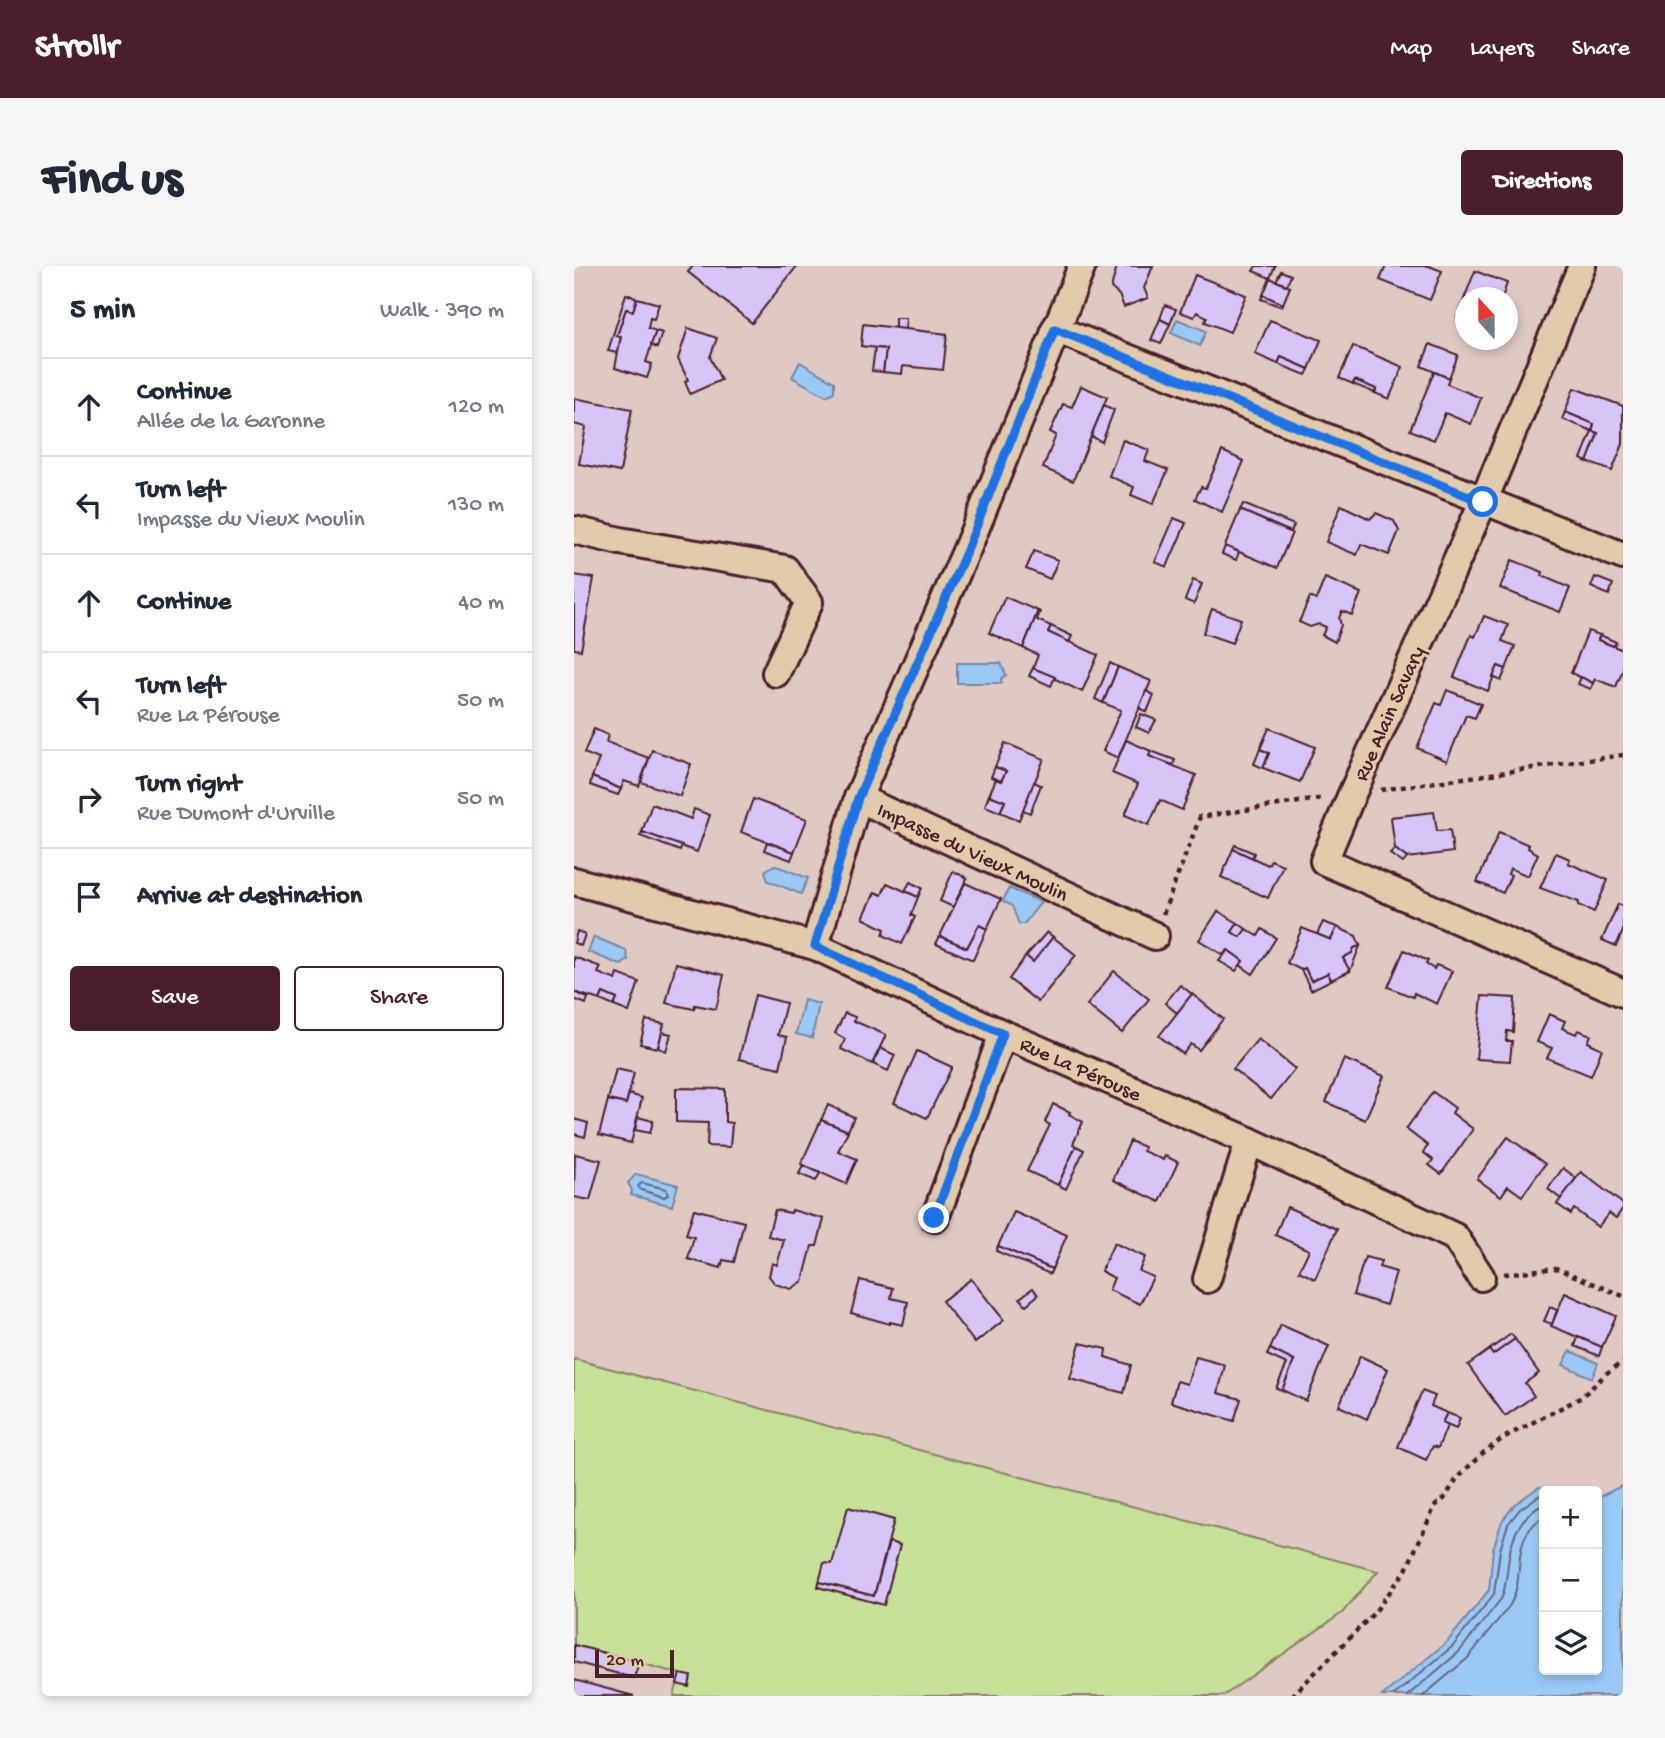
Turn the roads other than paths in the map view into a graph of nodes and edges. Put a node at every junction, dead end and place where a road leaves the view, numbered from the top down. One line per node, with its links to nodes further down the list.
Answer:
1 (1082, 266): 3 (street, Impasse du Vieux Moulin)
2 (1582, 266): 4 (street, Rue Alain Savary)
3 (1055, 329): 4 (street); 8 (street, Impasse du Vieux Moulin)
4 (1483, 502): 6 (street); 12 (street, Rue Alain Savary)
5 (574, 530): 7 (street)
6 (1623, 556)
7 (776, 673)
8 (858, 798): 10 (street, Impasse du Vieux Moulin); 11 (street)
9 (574, 881): 11 (street, Rue La Pérouse)
10 (1155, 936)
11 (815, 946): 13 (street, Rue La Pérouse)
12 (1623, 993)
13 (1003, 1034): 14 (street, Rue La Pérouse); 15 (street)
14 (1249, 1141): 16 (street, Rue La Pérouse); 17 (street)
15 (934, 1218)
16 (1481, 1277)
17 (1207, 1279)

